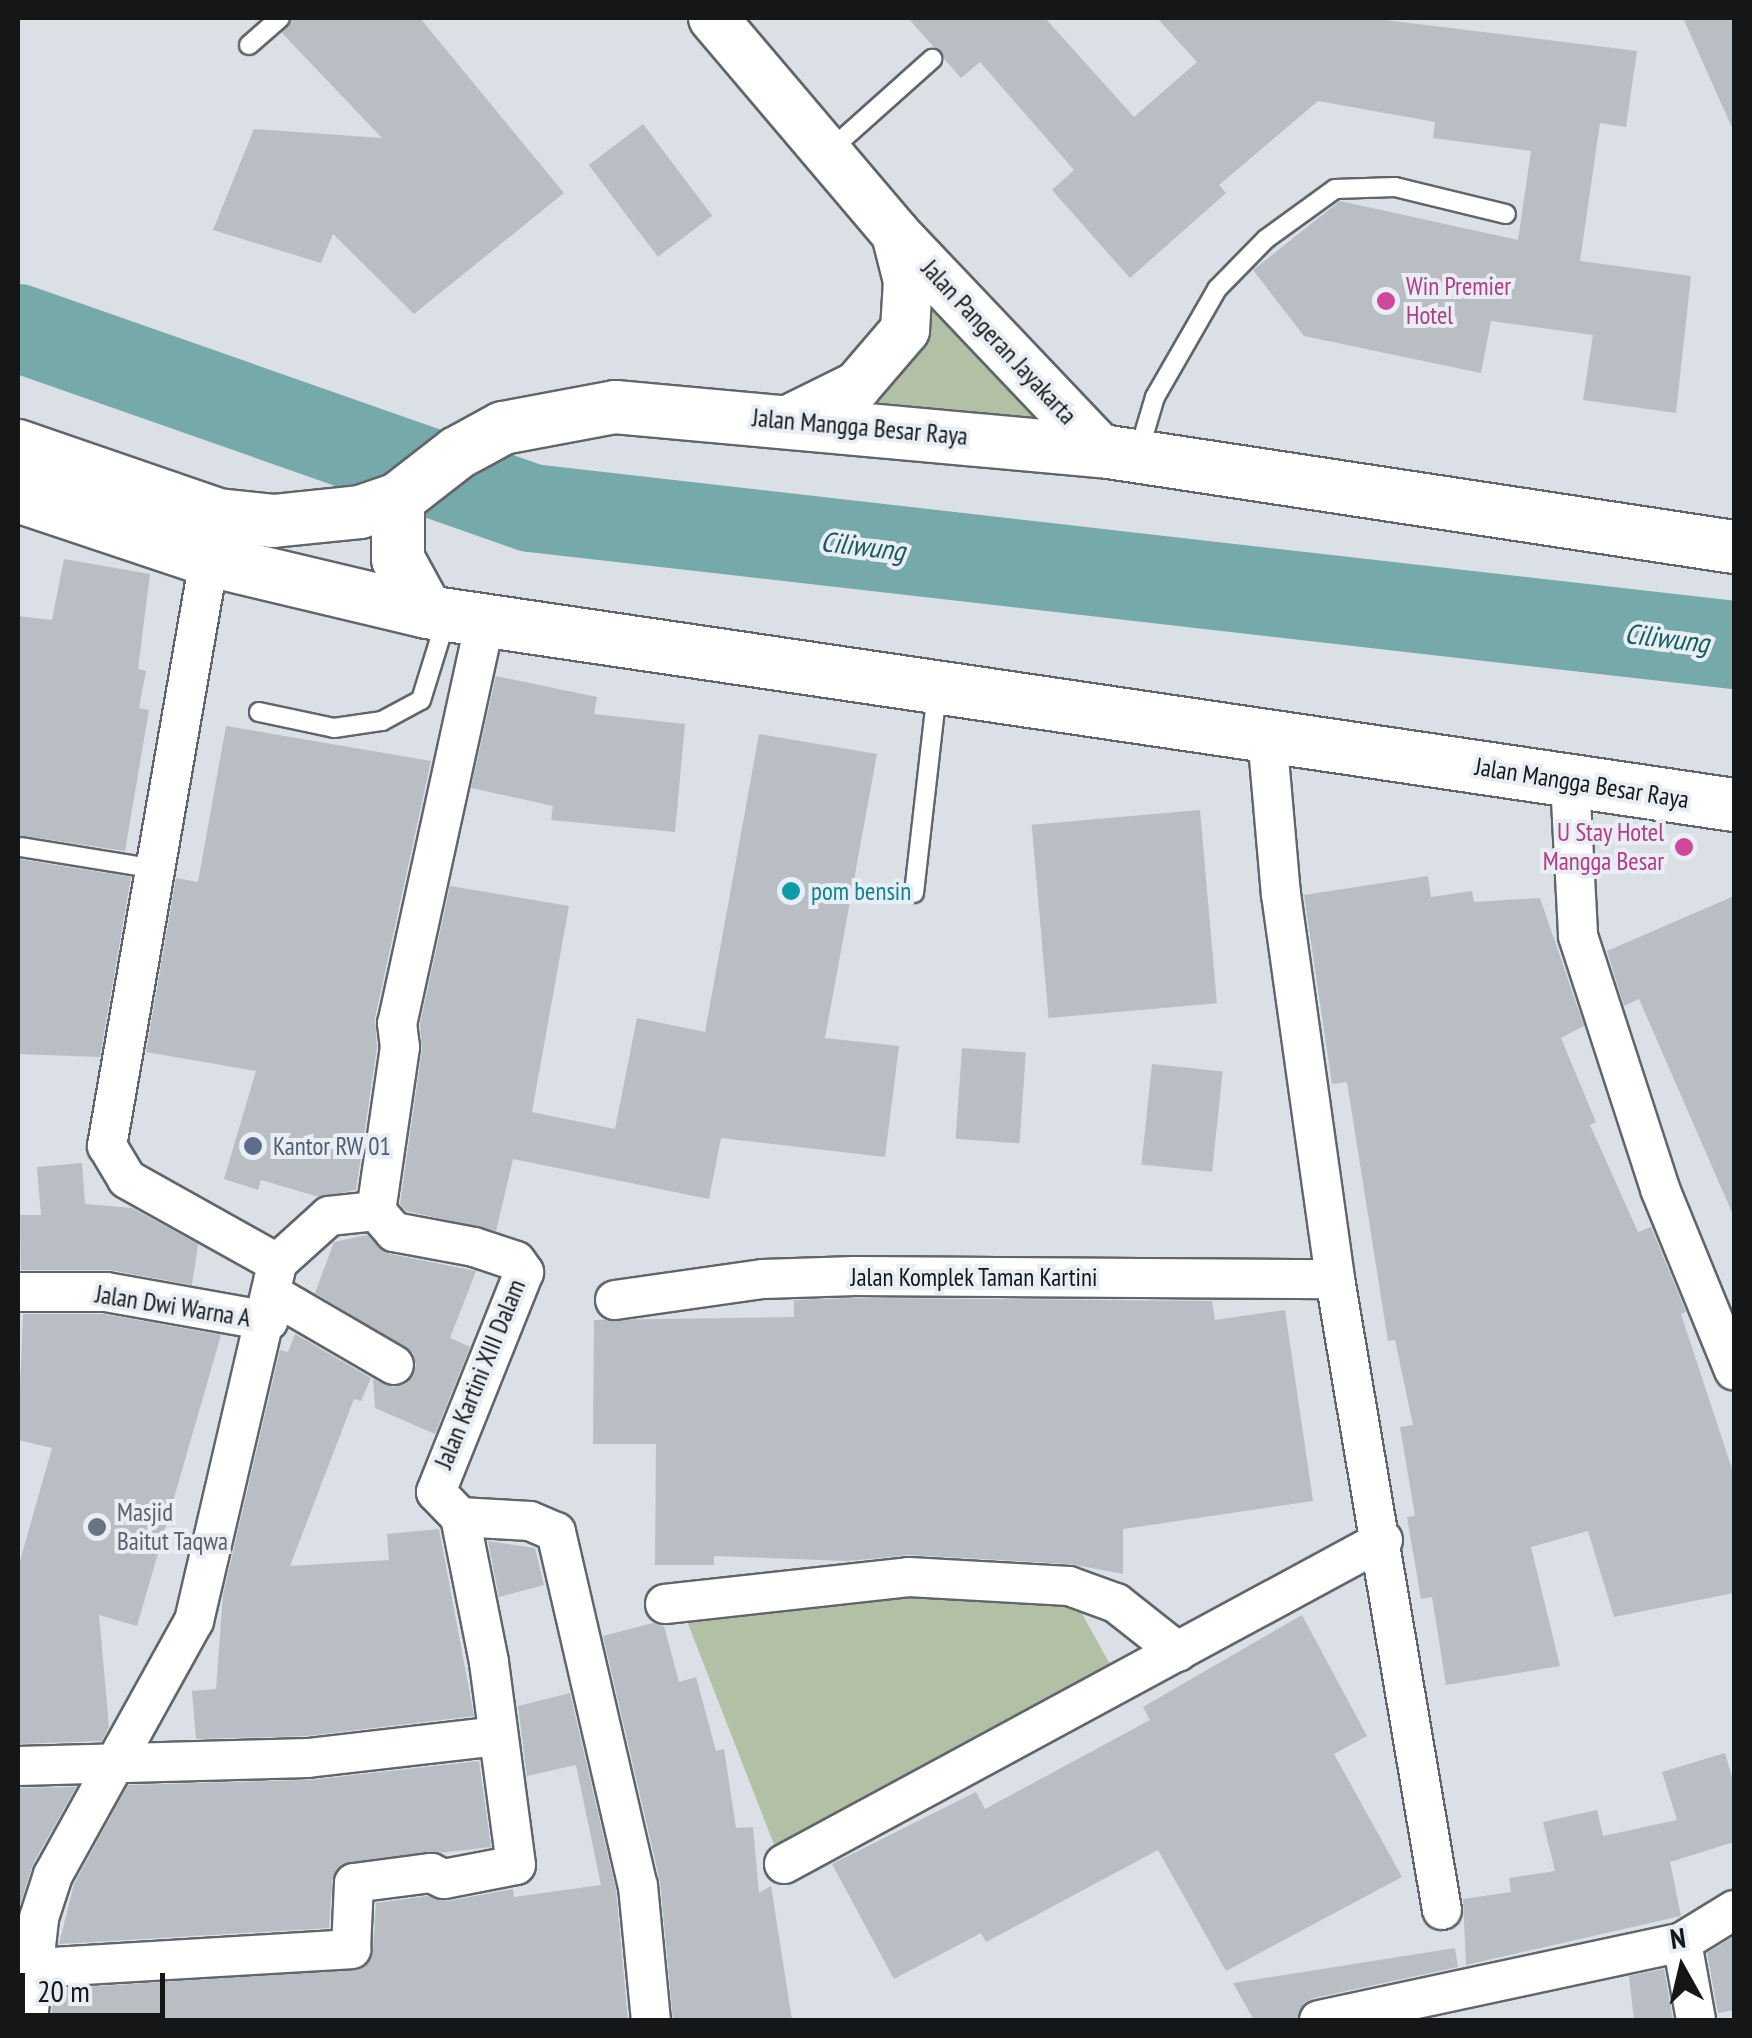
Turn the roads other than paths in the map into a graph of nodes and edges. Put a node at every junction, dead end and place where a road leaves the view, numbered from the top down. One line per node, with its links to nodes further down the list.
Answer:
1 (280, 18): 3 (lane)
2 (713, 18): 5 (street, Jalan Pangeran Jayakarta)
3 (249, 45)
4 (932, 59): 5 (lane)
5 (827, 152): 7 (street, Jalan Pangeran Jayakarta)
6 (1506, 214): 10 (lane)
7 (896, 234): 8 (street, Jalan Pangeran Jayakarta); 10 (street, Jalan Pangeran Jayakarta)
8 (790, 419): 10 (main road, Jalan Mangga Besar Raya); 11 (main road, Jalan Mangga Besar Raya)
9 (18, 446): 11 (main road, Jalan Mangga Besar Raya)
10 (1120, 453): 13 (main road, Jalan Mangga Besar Raya)
11 (403, 495): 15 (main road)
12 (18, 496): 14 (main road, Jalan Mangga Besar Raya)
13 (1734, 547)
14 (209, 560): 15 (main road, Jalan Mangga Besar Raya); 22 (street)
15 (453, 616): 16 (main road, Jalan Mangga Besar Raya); 17 (lane); 24 (street)
16 (937, 687): 18 (main road, Jalan Mangga Besar Raya); 23 (lane)
17 (258, 712)
18 (1267, 735): 19 (main road, Jalan Mangga Besar Raya); 25 (street)
19 (1570, 781): 20 (main road, Jalan Mangga Besar Raya); 30 (street)
20 (1734, 806)
21 (21, 847): 22 (lane)
22 (152, 868): 27 (street)
23 (914, 894)
24 (376, 1211): 27 (street); 31 (street, Jalan Kartini XIII Dalam)
25 (1334, 1278): 28 (street, Jalan Komplek Taman Kartini); 32 (street)
26 (18, 1292): 27 (street, Jalan Dwi Warna A)
27 (272, 1292): 29 (street); 36 (street)
28 (614, 1300)
29 (394, 1365)
30 (1734, 1370)
31 (460, 1518): 35 (street); 44 (street)
32 (1383, 1540): 34 (street); 39 (street)
33 (664, 1604): 34 (street)
34 (1178, 1652): 38 (street)
35 (497, 1736): 36 (street); 42 (street)
36 (114, 1762): 37 (street); 42 (street)
37 (18, 1766)
38 (784, 1864)
39 (1442, 1910)
40 (1734, 1910): 41 (street)
41 (1682, 1942): 45 (street); 46 (street)
42 (26, 1970): 43 (street)
43 (28, 2020)
44 (651, 2020)
45 (1319, 2020)
46 (1696, 2020)

